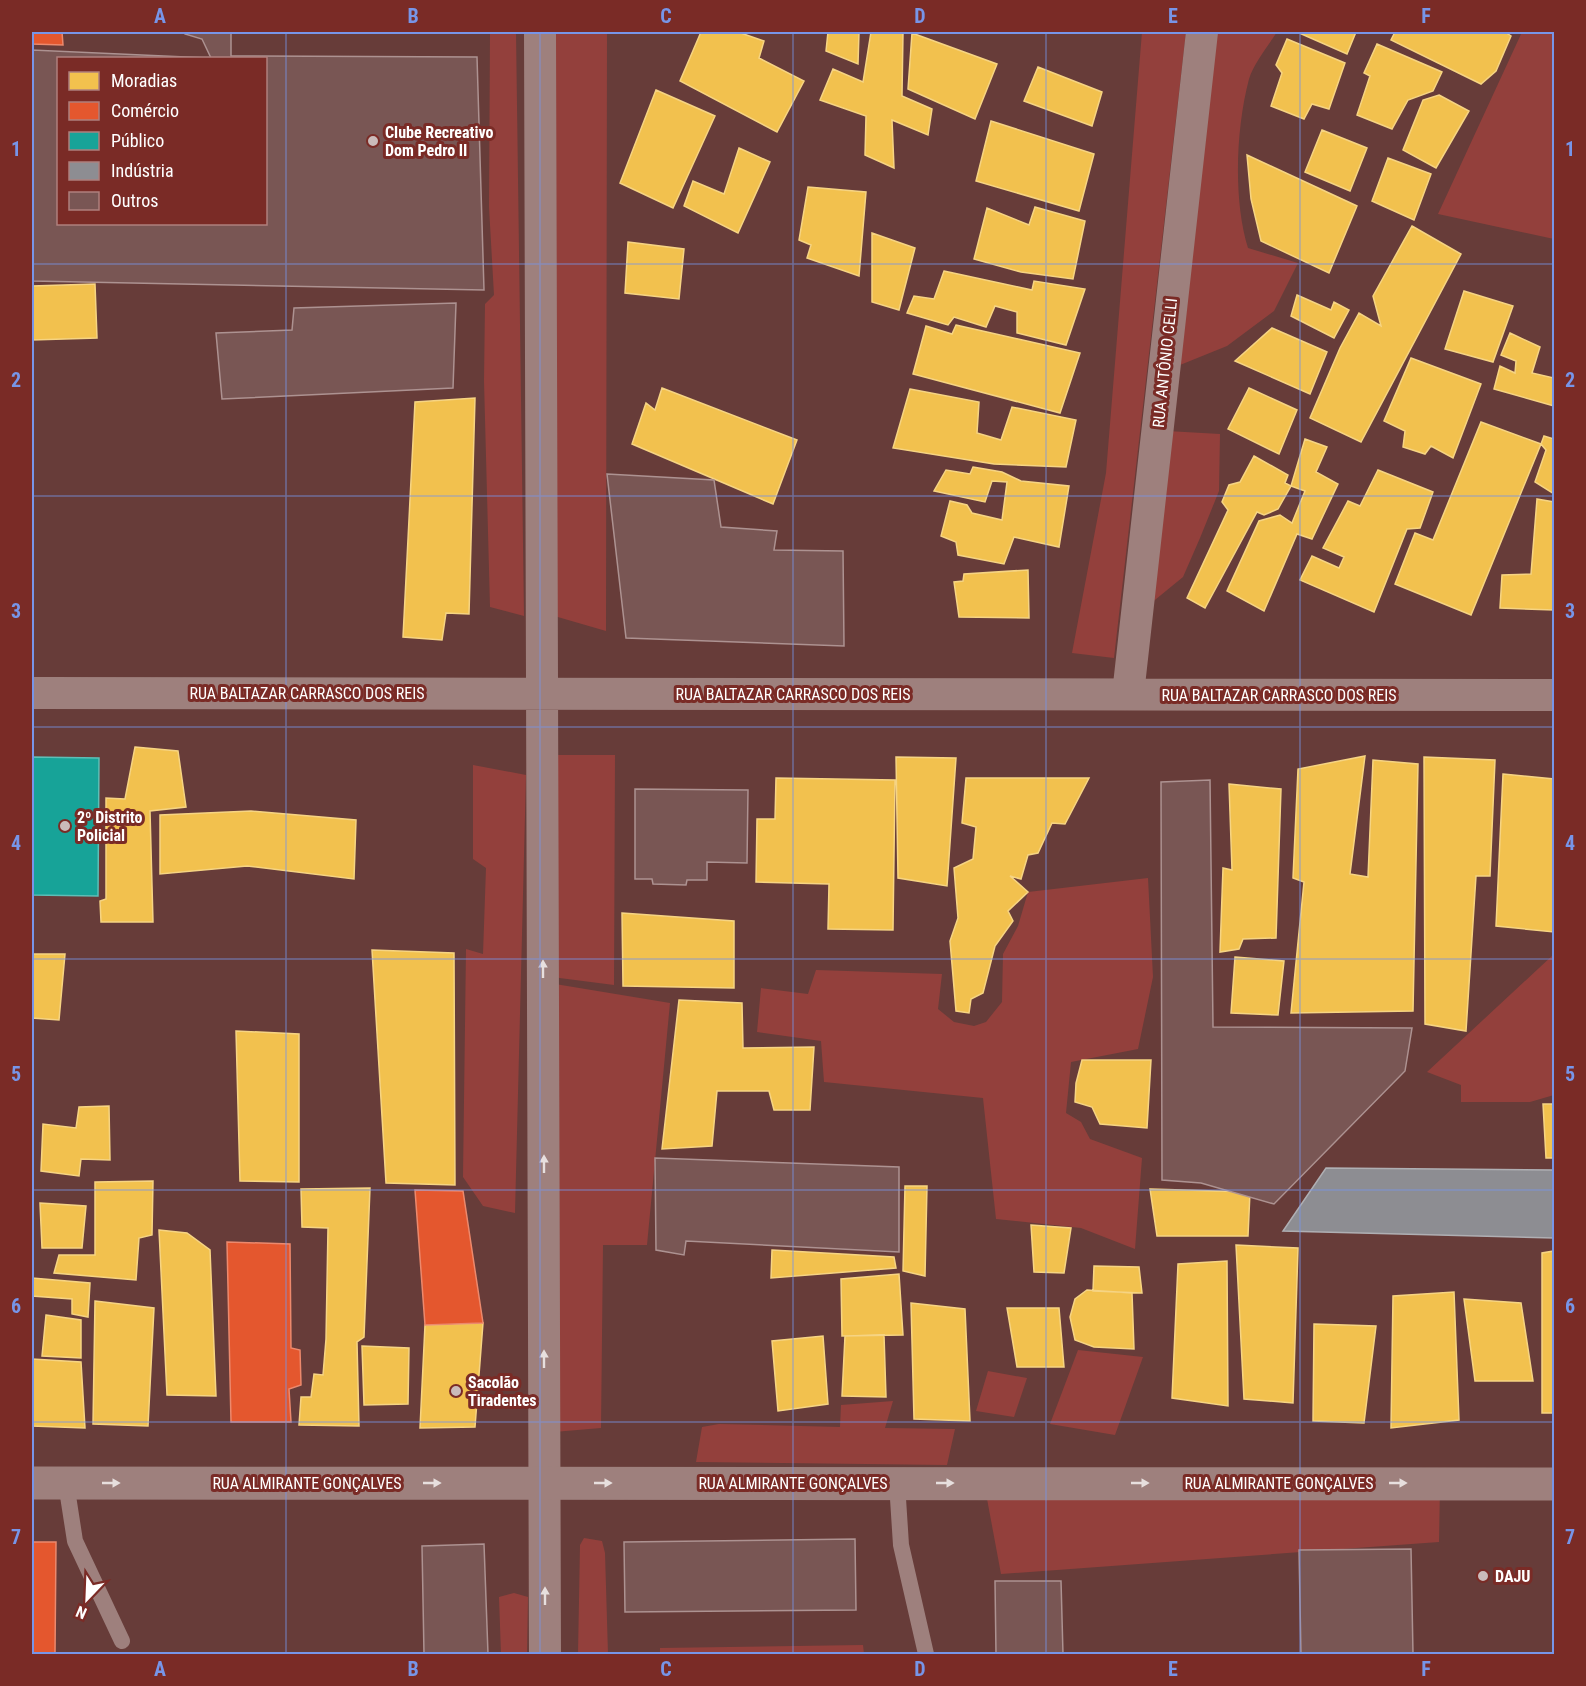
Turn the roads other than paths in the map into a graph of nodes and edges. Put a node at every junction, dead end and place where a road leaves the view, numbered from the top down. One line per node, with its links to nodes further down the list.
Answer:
1 (540, 32): 4 (street)
2 (1202, 32): 5 (street, RUA ANTÔNIO CELLI)
3 (32, 693): 4 (street, RUA BALTAZAR CARRASCO DOS REIS)
4 (543, 694): 5 (street, RUA BALTAZAR CARRASCO DOS REIS); 7 (street, one-way to 4)
5 (1128, 694): 6 (street, RUA BALTAZAR CARRASCO DOS REIS)
6 (1554, 695)
7 (544, 1482): 9 (street, RUA ALMIRANTE GONÇALVES, one-way to 7); 10 (street, RUA ALMIRANTE GONÇALVES, one-way to 10); 13 (street, one-way to 7)
8 (32, 1483): 9 (street, RUA ALMIRANTE GONÇALVES)
9 (66, 1483): 12 (lane)
10 (897, 1483): 11 (street, RUA ALMIRANTE GONÇALVES, one-way to 11); 14 (lane)
11 (1554, 1484)
12 (122, 1641)
13 (545, 1654)
14 (926, 1654)

